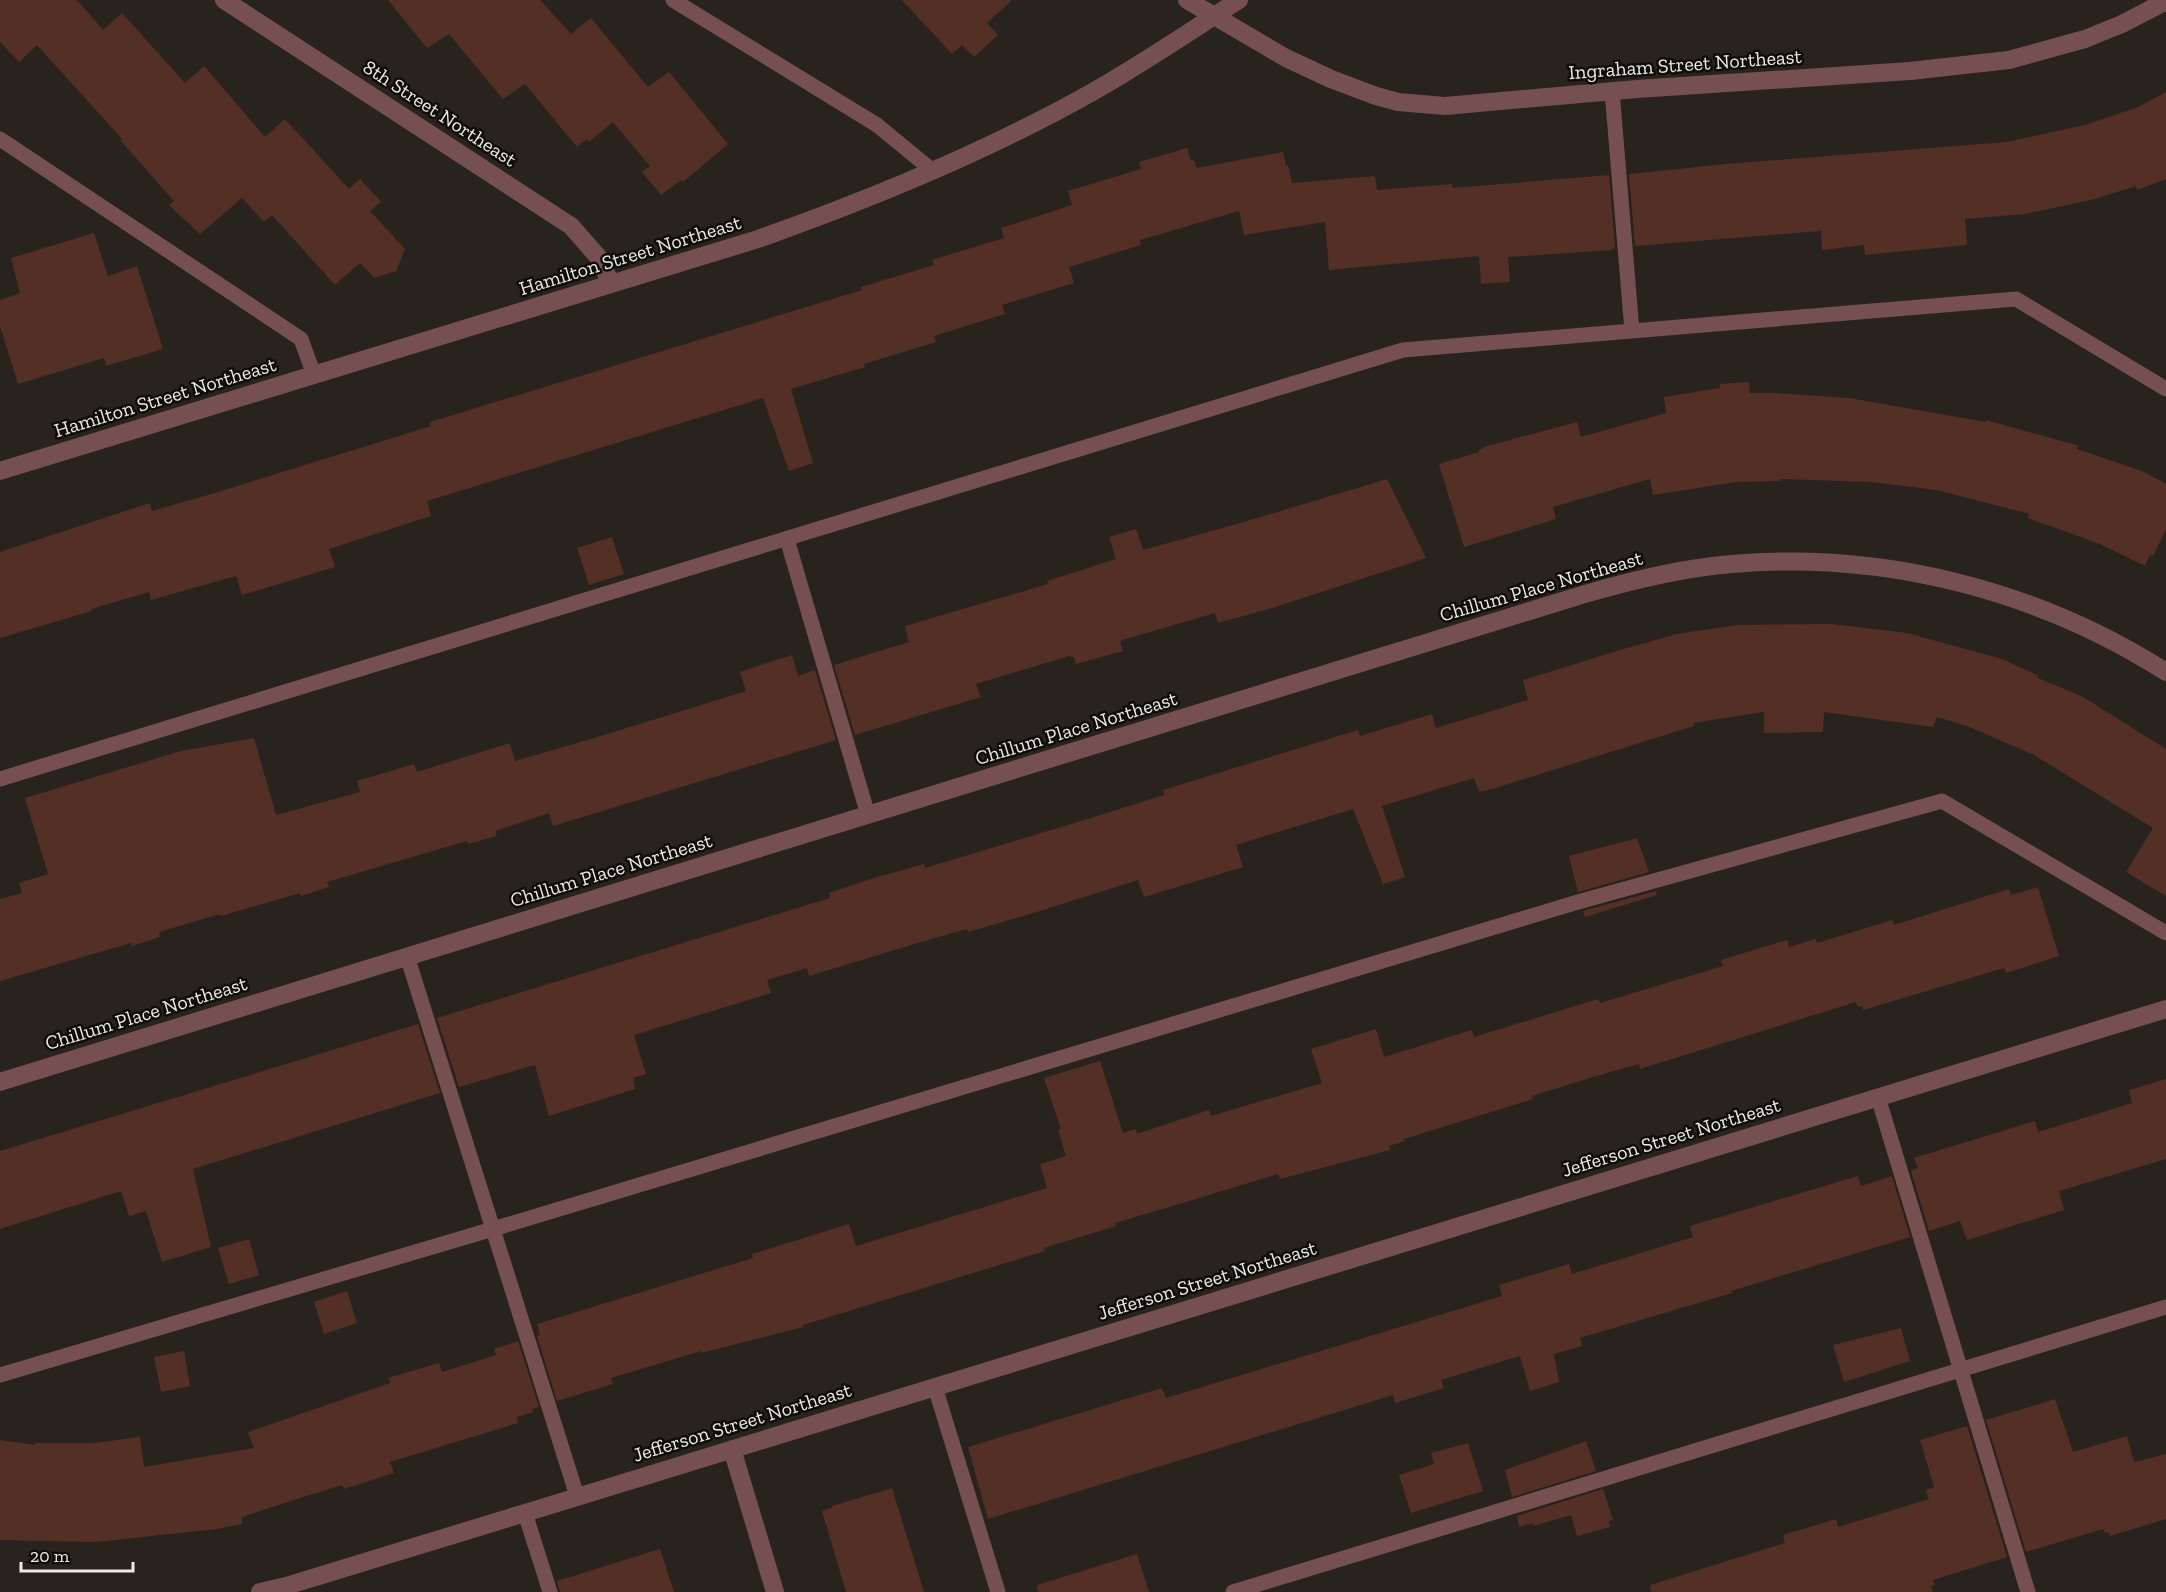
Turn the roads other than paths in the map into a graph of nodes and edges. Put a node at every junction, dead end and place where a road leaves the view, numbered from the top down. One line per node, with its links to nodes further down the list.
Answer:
1 (224, 0): 10 (street, 8th Street Northeast)
2 (673, 0): 9 (lane)
3 (1187, 0): 6 (street, Ingraham Street Northeast)
4 (1239, 0): 6 (street, Hamilton Street Northeast)
5 (2166, 1): 7 (street, Ingraham Street Northeast)
6 (1215, 16): 7 (street, Ingraham Street Northeast); 9 (street, Hamilton Street Northeast)
7 (1612, 91): 11 (lane)
8 (0, 140): 12 (lane)
9 (933, 171): 10 (street, Hamilton Street Northeast)
10 (611, 284): 12 (street, Hamilton Street Northeast)
11 (1632, 331): 13 (lane); 15 (lane)
12 (314, 375): 14 (street, Hamilton Street Northeast)
13 (2166, 389)
14 (0, 471)
15 (787, 539): 17 (lane); 18 (lane)
16 (2166, 672): 18 (street, Chillum Place Northeast)
17 (0, 779)
18 (868, 815): 20 (street, Chillum Place Northeast)
19 (2166, 933): 24 (lane)
20 (407, 956): 22 (street, Chillum Place Northeast); 24 (lane)
21 (2166, 1009): 23 (street, Jefferson Street Northeast)
22 (0, 1082)
23 (1878, 1097): 26 (lane); 28 (street, Jefferson Street Northeast)
24 (493, 1229): 27 (lane); 30 (lane)
25 (2166, 1307): 26 (lane)
26 (1959, 1370): 36 (lane); 37 (lane)
27 (0, 1375)
28 (935, 1387): 29 (street, Jefferson Street Northeast); 35 (lane)
29 (732, 1449): 30 (street, Jefferson Street Northeast); 34 (street)
30 (578, 1496): 31 (street, Jefferson Street Northeast)
31 (525, 1513): 32 (street, Jefferson Street Northeast); 33 (lane)
32 (260, 1592)
33 (550, 1592)
34 (775, 1592)
35 (998, 1592)
36 (1233, 1592)
37 (2028, 1592)

